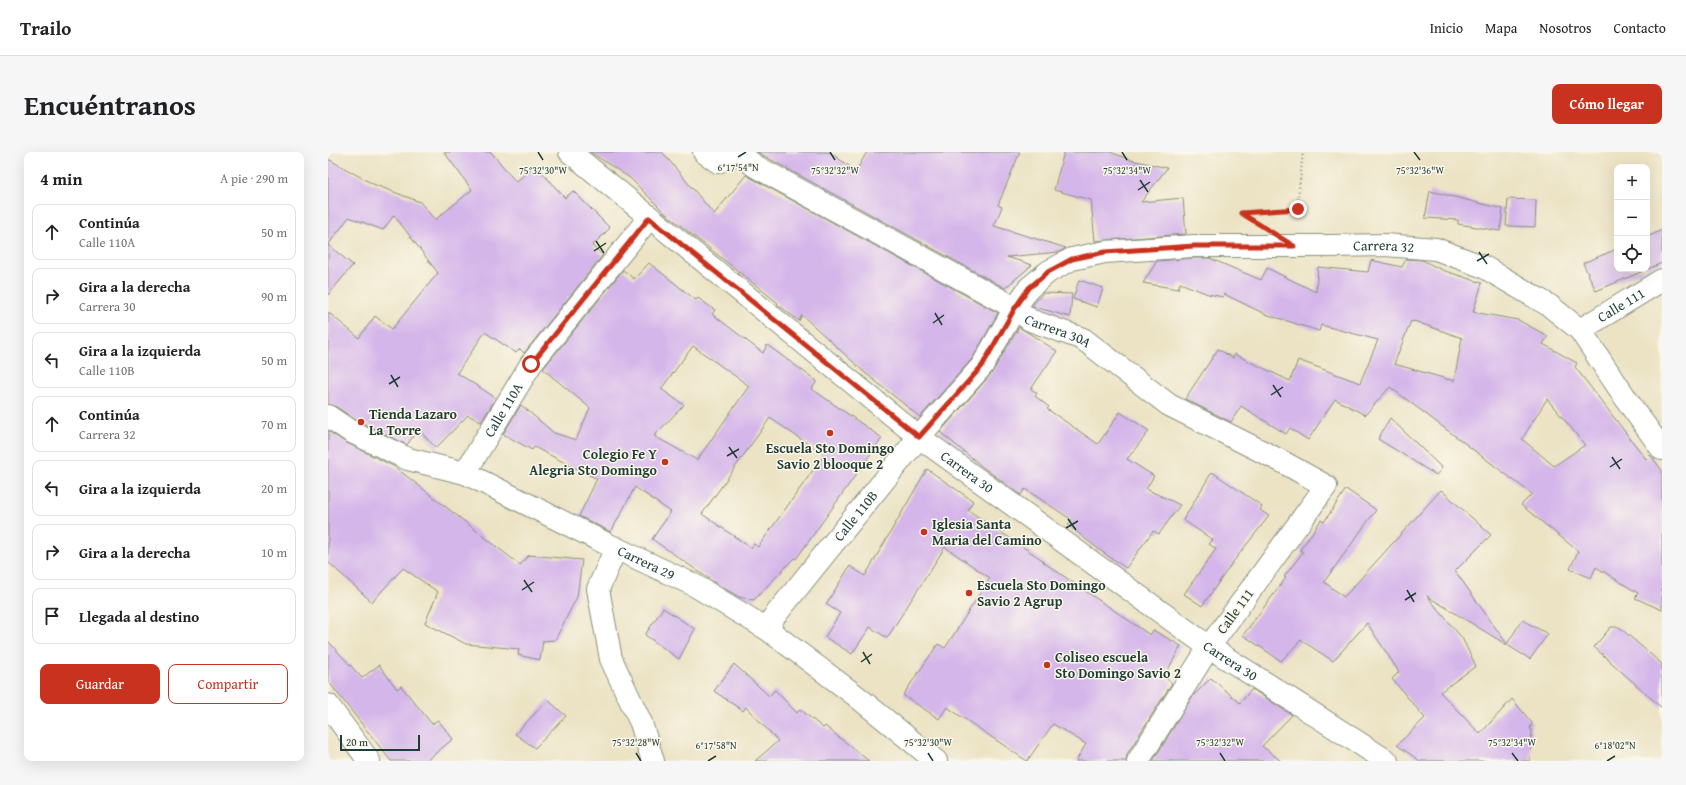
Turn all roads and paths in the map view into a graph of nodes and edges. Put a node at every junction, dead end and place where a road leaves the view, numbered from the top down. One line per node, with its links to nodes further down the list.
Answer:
1 (570, 152): 4 (street, Carrera 30)
2 (704, 152): 8 (street, Carrera 30A)
3 (1303, 152): 5 (path)
4 (649, 218): 11 (street, Carrera 30); 13 (street, Calle 110A)
5 (1254, 221)
6 (1662, 280): 9 (street, Calle 111)
7 (1029, 288): 8 (street, Calle 110B); 9 (street, Carrera 32)
8 (1015, 308): 11 (street, Calle 110B); 14 (street, Carrera 30A)
9 (1580, 330): 12 (street, Carrera 32)
10 (328, 416): 13 (street, Carrera 29)
11 (919, 437): 16 (street, Calle 110B); 17 (street, Carrera 30)
12 (1662, 449)
13 (465, 473): 15 (street, Carrera 29)
14 (1326, 486): 17 (street, Calle 111)
15 (616, 548): 16 (street, Carrera 29); 20 (street)
16 (767, 629): 21 (street, Carrera 29)
17 (1209, 647): 22 (street, Calle 111); 23 (street, Carrera 30)
18 (328, 705): 19 (street)
19 (369, 761)
20 (653, 761)
21 (936, 761)
22 (1138, 761)
23 (1388, 761)

